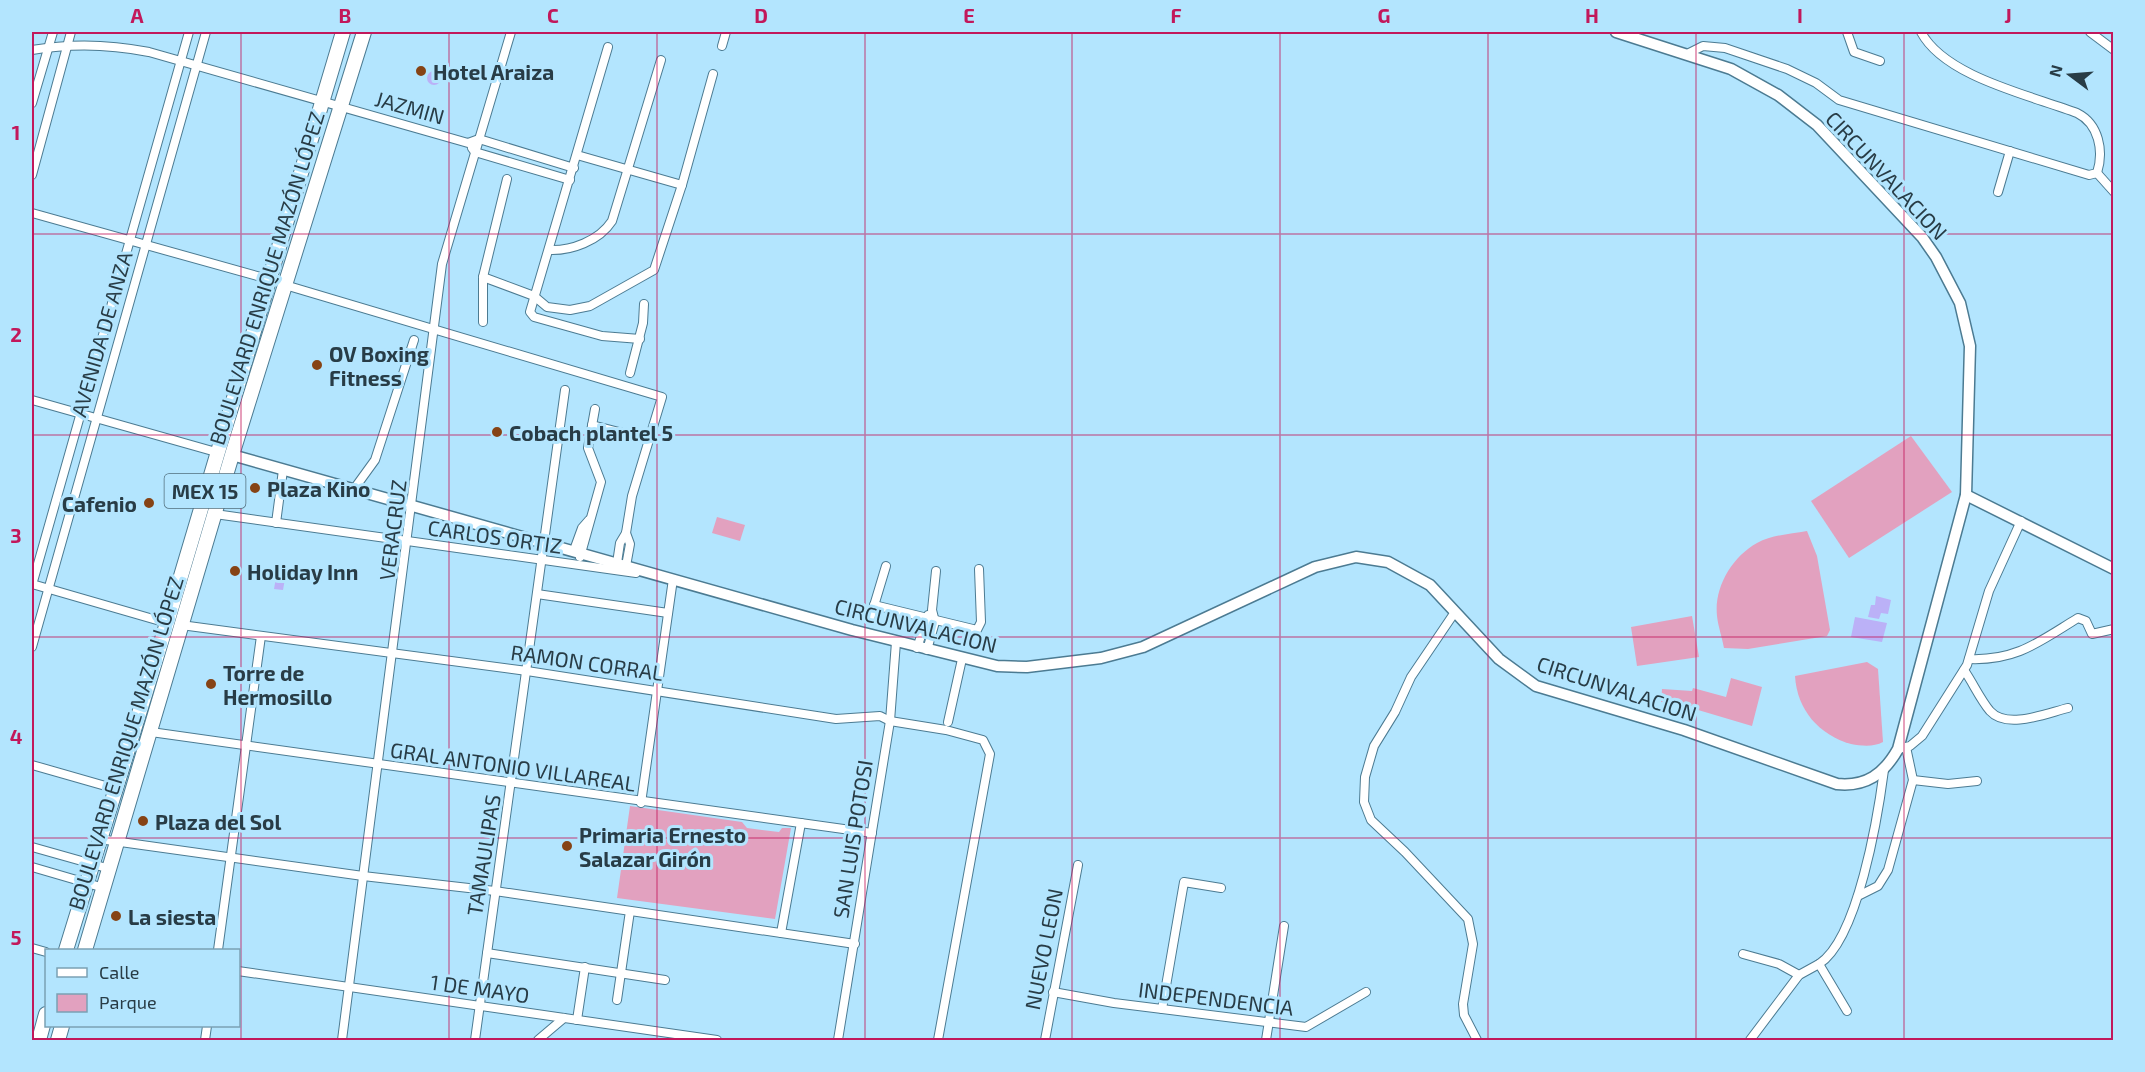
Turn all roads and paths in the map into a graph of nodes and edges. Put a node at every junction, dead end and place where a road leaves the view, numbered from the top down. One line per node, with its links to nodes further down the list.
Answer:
1 (52, 32): 15 (street)
2 (71, 32): 13 (street)
3 (189, 32): 21 (street, AVENIDA DE ANZA)
4 (206, 32): 23 (street, AVENIDA DE ANZA)
5 (343, 32): 25 (main road, MEX 15)
6 (364, 32): 27 (main road, BOULEVARD ENRIQUE MAZÓN LÓPEZ / MEX 15)
7 (511, 32): 28 (street, VERACRUZ)
8 (726, 32): 14 (street)
9 (1616, 32): 19 (street, CIRCUNVALACION)
10 (1847, 32): 22 (street)
11 (1921, 32): 37 (street)
12 (2090, 32): 18 (street)
13 (67, 44): 15 (street, JAZMIN); 21 (street, JAZMIN); 38 (street)
14 (722, 46)
15 (48, 47): 17 (street, JAZMIN); 26 (street)
16 (608, 47): 32 (street)
17 (32, 50)
18 (2114, 50)
19 (1687, 54): 30 (street); 71 (street, CIRCUNVALACION)
20 (661, 60): 35 (street)
21 (180, 61): 23 (street, JAZMIN); 45 (street, AVENIDA DE ANZA)
22 (1880, 61)
23 (196, 65): 25 (street, JAZMIN); 46 (street, AVENIDA DE ANZA)
24 (713, 74): 41 (street)
25 (321, 100): 27 (street, JAZMIN); 49 (main road, MEX 15)
26 (32, 103)
27 (341, 106): 29 (street, JAZMIN); 50 (main road, BOULEVARD ENRIQUE MAZÓN LÓPEZ / MEX 15)
28 (478, 139): 29 (street, JAZMIN); 31 (street, VERACRUZ); 33 (street)
29 (468, 142): 31 (street, JAZMIN)
30 (2010, 151): 37 (street); 42 (street)
31 (475, 152): 36 (street); 56 (street, VERACRUZ)
32 (578, 155): 34 (street); 35 (street)
33 (543, 159): 34 (street); 36 (street)
34 (573, 168): 40 (street)
35 (628, 170): 41 (street); 47 (street)
36 (540, 171): 40 (street)
37 (2097, 173): 43 (street)
38 (32, 175)
39 (507, 179): 48 (street)
40 (570, 180): 47 (street)
41 (682, 186): 52 (street)
42 (1998, 192)
43 (2114, 192)
44 (32, 213): 45 (street)
45 (129, 240): 46 (street); 51 (street, AVENIDA DE ANZA)
46 (145, 244): 49 (street); 53 (street, AVENIDA DE ANZA)
47 (549, 250): 52 (street)
48 (483, 277): 52 (street); 55 (street)
49 (268, 279): 67 (main road, MEX 15)
50 (285, 285): 56 (street); 68 (main road, BOULEVARD ENRIQUE MAZÓN LÓPEZ / MEX 15)
51 (115, 292): 53 (street); 63 (street, AVENIDA DE ANZA)
52 (534, 296): 57 (street)
53 (131, 297): 64 (street, AVENIDA DE ANZA)
54 (644, 304): 57 (street)
55 (483, 322)
56 (435, 330): 72 (street, VERACRUZ); 80 (street)
57 (640, 339): 59 (street)
58 (414, 340): 70 (street)
59 (630, 373)
60 (565, 390): 76 (street, TAMAULIPAS)
61 (32, 400): 63 (street)
62 (596, 409): 65 (street)
63 (80, 414): 64 (street); 87 (street, AVENIDA DE ANZA)
64 (97, 419): 67 (street); 88 (street, AVENIDA DE ANZA)
65 (592, 425): 66 (street); 78 (street)
66 (623, 433)
67 (216, 452): 96 (main road, MEX 15)
68 (232, 455): 69 (street, CIRCUNVALACION); 73 (main road, BOULEVARD ENRIQUE MAZÓN LÓPEZ / MEX 15)
69 (283, 470): 70 (street, CIRCUNVALACION); 75 (street)
70 (354, 489): 72 (street, CIRCUNVALACION)
71 (1966, 495): 74 (street); 115 (street, CIRCUNVALACION)
72 (413, 505): 76 (street, CIRCUNVALACION); 77 (street, VERACRUZ)
73 (215, 514): 75 (street, CARLOS ORTIZ); 98 (main road, BOULEVARD ENRIQUE MAZÓN LÓPEZ / MEX 15)
74 (2021, 521): 84 (street); 106 (street)
75 (276, 523): 77 (street, CARLOS ORTIZ)
76 (542, 541): 78 (street, CIRCUNVALACION); 79 (street, TAMAULIPAS)
77 (408, 543): 79 (street, CARLOS ORTIZ); 104 (street, VERACRUZ)
78 (578, 551): 80 (street, CIRCUNVALACION); 81 (street)
79 (540, 561): 81 (street, CARLOS ORTIZ); 89 (street, TAMAULIPAS)
80 (621, 564): 86 (street, CIRCUNVALACION)
81 (578, 566): 86 (street, CARLOS ORTIZ)
82 (886, 566): 90 (street)
83 (979, 569): 97 (street)
84 (2114, 569)
85 (936, 571): 91 (street)
86 (668, 578): 93 (street); 101 (street, CIRCUNVALACION)
87 (32, 584): 88 (street)
88 (48, 589): 96 (street); 102 (street, AVENIDA DE ANZA)
89 (537, 594): 93 (street); 108 (street, TAMAULIPAS)
90 (874, 605): 94 (street); 95 (street)
91 (932, 610): 95 (street); 97 (street)
92 (1455, 612): 105 (street, CIRCUNVALACION); 118 (street, CIRCUNVALACION); 175 (street)
93 (668, 613): 109 (street)
94 (870, 619)
95 (925, 619): 97 (street); 103 (street)
96 (167, 622): 122 (main road, MEX 15)
97 (935, 622): 103 (street)
98 (182, 626): 100 (street, RAMON CORRAL); 113 (main road, BOULEVARD ENRIQUE MAZÓN LÓPEZ / MEX 15)
99 (2114, 629): 106 (street)
100 (261, 636): 104 (street, RAMON CORRAL); 114 (street)
101 (896, 642): 103 (street, CIRCUNVALACION); 111 (street, SAN LUIS POTOSI)
102 (32, 647)
103 (922, 649): 105 (street, CIRCUNVALACION)
104 (392, 655): 108 (street, RAMON CORRAL); 117 (street, VERACRUZ)
105 (962, 659): 112 (street)
106 (1970, 659): 107 (street)
107 (1965, 670): 110 (street); 115 (street)
108 (527, 671): 109 (street, RAMON CORRAL); 121 (street, TAMAULIPAS)
109 (658, 691): 111 (street, RAMON CORRAL); 123 (street)
110 (2068, 708)
111 (890, 721): 125 (street, SAN LUIS POTOSI); 172 (street, RAMON CORRAL)
112 (948, 722)
113 (151, 732): 114 (street, GRAL ANTONIO VILLAREAL); 127 (main road, BOULEVARD ENRIQUE MAZÓN LÓPEZ / MEX 15)
114 (244, 746): 117 (street, GRAL ANTONIO VILLAREAL); 129 (street)
115 (1902, 748): 118 (street, CIRCUNVALACION); 119 (street)
116 (32, 765): 122 (street)
117 (379, 765): 121 (street, GRAL ANTONIO VILLAREAL); 134 (street, VERACRUZ)
118 (1884, 770): 139 (street)
119 (1913, 780): 120 (street); 139 (street)
120 (1977, 781)
121 (512, 784): 123 (street, GRAL ANTONIO VILLAREAL); 138 (street, TAMAULIPAS)
122 (116, 789): 126 (main road, MEX 15)
123 (640, 802): 124 (street, GRAL ANTONIO VILLAREAL)
124 (801, 823): 125 (street, GRAL ANTONIO VILLAREAL); 142 (street)
125 (872, 833): 143 (street, SAN LUIS POTOSI)
126 (99, 838): 127 (street); 130 (main road, MEX 15)
127 (118, 842): 129 (street); 133 (main road, BOULEVARD ENRIQUE MAZÓN LÓPEZ / MEX 15)
128 (32, 847): 130 (street)
129 (231, 856): 134 (street); 146 (street)
130 (91, 864): 133 (street); 135 (main road, MEX 15)
131 (1078, 865): 156 (street, NUEVO LEON)
132 (32, 867): 135 (street)
133 (110, 869): 136 (main road, BOULEVARD ENRIQUE MAZÓN LÓPEZ / MEX 15)
134 (363, 876): 138 (street); 155 (street, VERACRUZ)
135 (86, 882): 136 (street); 144 (main road, MEX 15)
136 (104, 888): 145 (main road, BOULEVARD ENRIQUE MAZÓN LÓPEZ / MEX 15)
137 (1221, 888): 160 (street)
138 (495, 891): 140 (street); 147 (street, TAMAULIPAS)
139 (1858, 896): 149 (street)
140 (630, 911): 142 (street); 152 (street)
141 (1284, 926): 165 (street)
142 (781, 933): 143 (street)
143 (855, 944): 171 (street, SAN LUIS POTOSI)
144 (67, 949)
145 (85, 949)
146 (218, 949)
147 (487, 953): 150 (street); 159 (street, TAMAULIPAS)
148 (1743, 954): 153 (street)
149 (1819, 964): 153 (street); 161 (street)
150 (585, 967): 152 (street); 164 (street)
151 (240, 971): 155 (street, 1 DE MAYO)
152 (622, 972): 154 (street); 158 (street)
153 (1799, 975): 176 (street)
154 (665, 980)
155 (349, 987): 159 (street, 1 DE MAYO); 167 (street, VERACRUZ)
156 (1053, 992): 160 (street, INDEPENDENCIA); 173 (street, NUEVO LEON)
157 (1366, 992): 165 (street, INDEPENDENCIA)
158 (617, 1000)
159 (479, 1006): 163 (street, 1 DE MAYO); 168 (street, TAMAULIPAS)
160 (1162, 1009): 165 (street, INDEPENDENCIA)
161 (1848, 1011)
162 (45, 1018): 166 (main road)
163 (564, 1018): 164 (street, 1 DE MAYO); 169 (street)
164 (577, 1020): 170 (street, 1 DE MAYO)
165 (1269, 1022): 174 (street)
166 (39, 1041)
167 (342, 1041)
168 (475, 1041)
169 (538, 1041)
170 (717, 1041)
171 (838, 1041)
172 (938, 1041)
173 (1045, 1041)
174 (1266, 1041)
175 (1478, 1041)
176 (1750, 1041)

